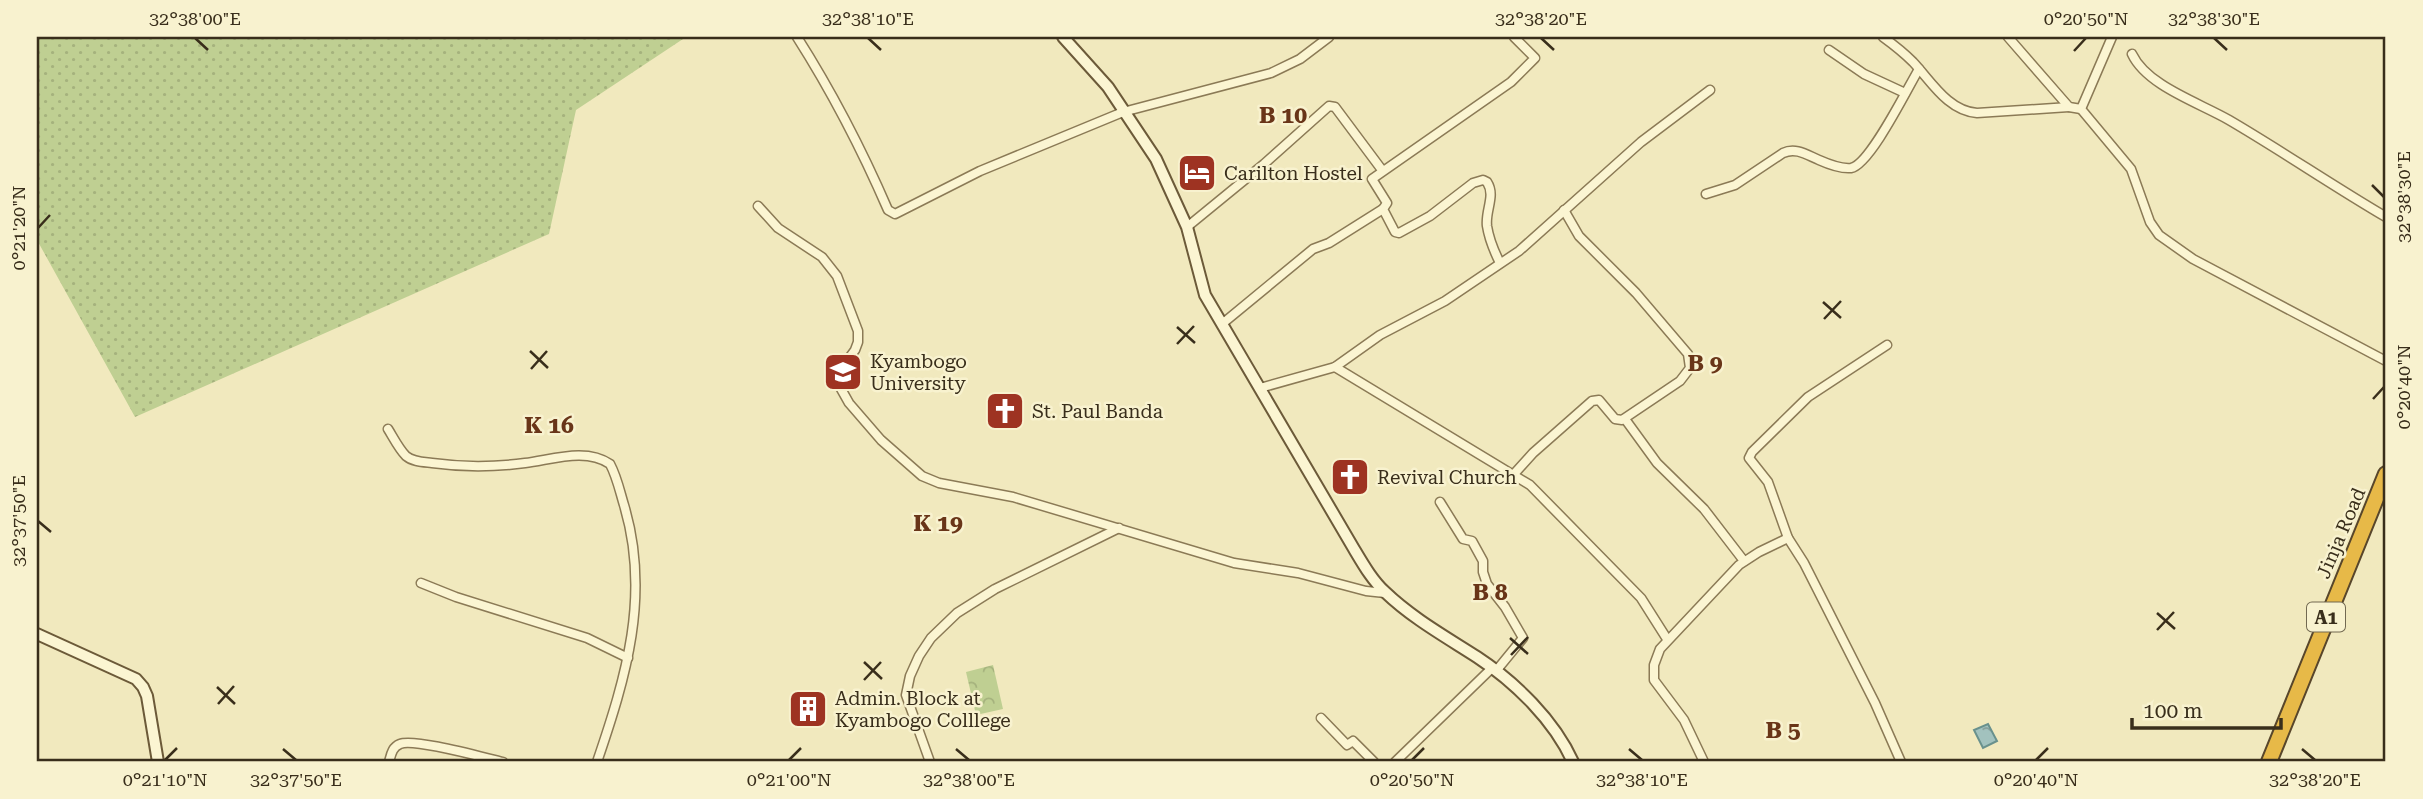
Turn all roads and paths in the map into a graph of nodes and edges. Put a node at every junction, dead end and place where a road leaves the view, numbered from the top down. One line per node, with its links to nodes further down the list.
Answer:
1 (797, 37): 15 (street)
2 (1063, 37): 15 (street)
3 (1329, 37): 15 (street)
4 (1514, 37): 16 (street)
5 (1883, 37): 10 (street)
6 (2008, 37): 13 (street)
7 (2112, 37): 14 (street)
8 (1829, 50): 12 (street)
9 (2132, 54): 21 (street)
10 (1919, 69): 12 (street); 13 (street)
11 (1710, 90): 20 (street)
12 (1905, 93): 17 (street)
13 (2069, 107): 14 (street)
14 (2081, 109): 26 (street)
15 (1123, 111): 22 (street)
16 (1382, 170): 19 (street); 22 (street)
17 (1706, 194)
18 (758, 206): 34 (street)
19 (1383, 209): 23 (street); 24 (street)
20 (1564, 210): 23 (street); 29 (street)
21 (2386, 217)
22 (1187, 228): 24 (street)
23 (1500, 262): 27 (street)
24 (1222, 324): 28 (street)
25 (1887, 345): 35 (street)
26 (2386, 360)
27 (1335, 367): 28 (street); 31 (street)
28 (1260, 388): 38 (street)
29 (1625, 419): 31 (street); 36 (street)
30 (388, 429): 41 (street)
31 (1514, 474): 40 (street)
32 (2386, 474): 54 (highway, Jinja Road / A1)
33 (1440, 502): 42 (street)
34 (1119, 528): 38 (street); 48 (street)
35 (1788, 538): 36 (street); 53 (street)
36 (1744, 561): 40 (street)
37 (421, 583): 41 (street)
38 (1385, 593): 42 (street)
39 (37, 634): 44 (street)
40 (1667, 639): 52 (street)
41 (628, 658): 47 (street)
42 (1494, 669): 50 (street); 51 (street)
43 (1321, 718): 49 (street)
44 (158, 762)
45 (389, 762): 46 (street)
46 (503, 762)
47 (597, 762)
48 (930, 762)
49 (1374, 762)
50 (1395, 762)
51 (1573, 762)
52 (1704, 762)
53 (1901, 762)
54 (2269, 762)

